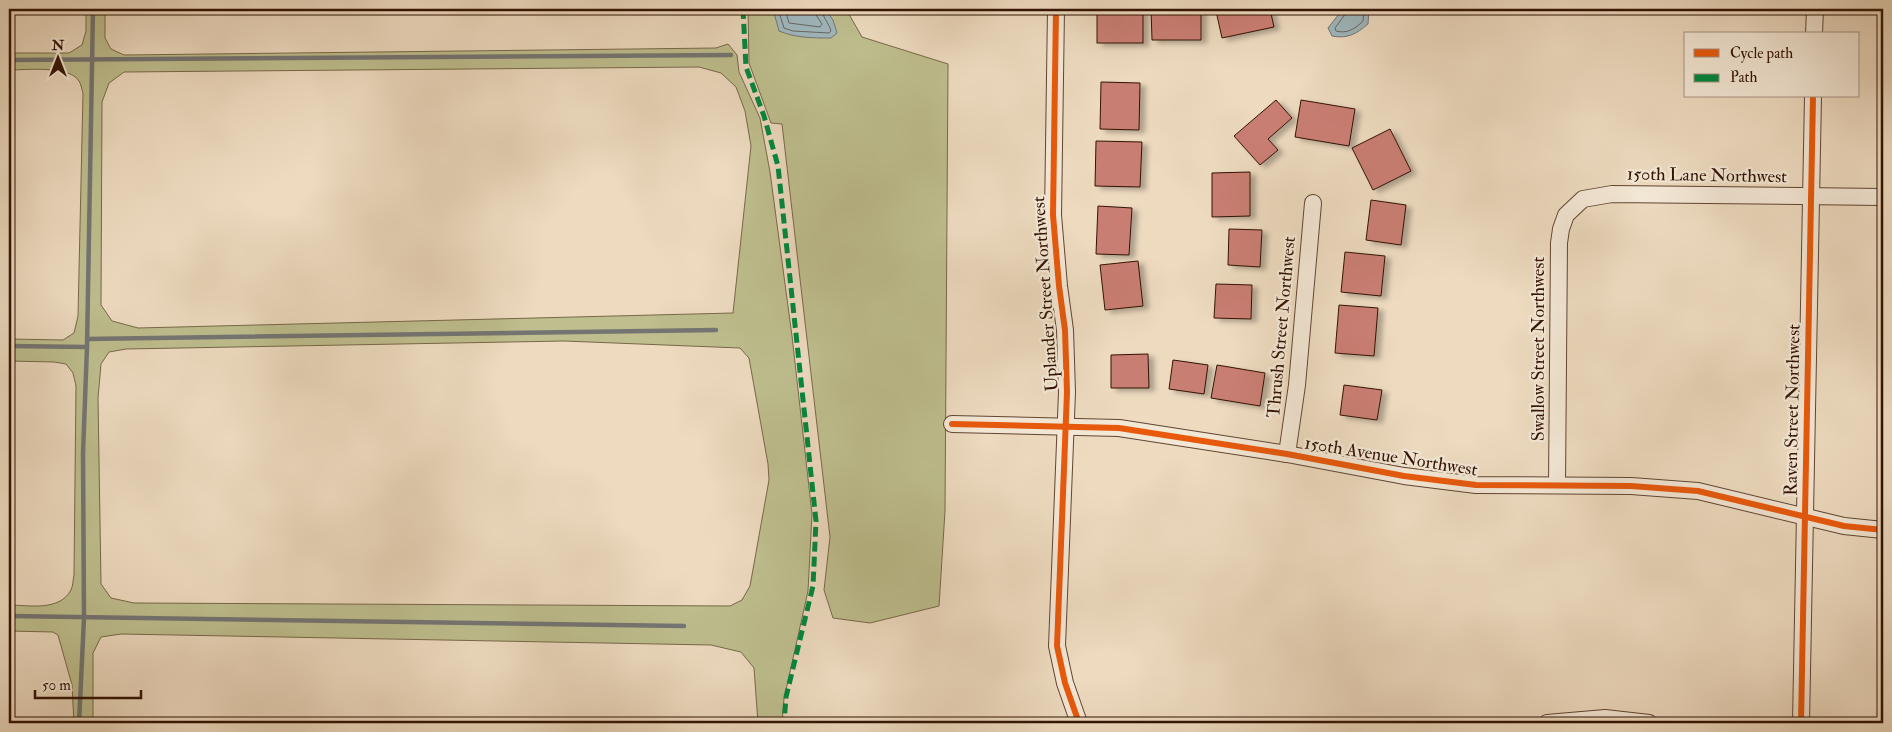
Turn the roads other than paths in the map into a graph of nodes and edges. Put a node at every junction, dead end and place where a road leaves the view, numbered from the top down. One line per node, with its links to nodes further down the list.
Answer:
1 (1056, 9): 10 (street, Uplander Street Northwest)
2 (1815, 9): 3 (street)
3 (1814, 32)
4 (1813, 98): 5 (street, Raven Street Northwest)
5 (1810, 197): 6 (street, 150th Lane Northwest); 8 (street, 150th Lane Northwest); 13 (street, Raven Street Northwest)
6 (1883, 198)
7 (1313, 202): 11 (street, Thrush Street Northwest)
8 (1566, 215): 12 (street, Swallow Street Northwest)
9 (952, 424): 10 (street, 150th Avenue Northwest)
10 (1066, 427): 11 (street, 150th Avenue Northwest); 15 (street, Uplander Street Northwest)
11 (1287, 454): 12 (street, 150th Avenue Northwest)
12 (1557, 485): 13 (street, 150th Avenue Northwest)
13 (1805, 517): 14 (street, 150th Avenue Northwest); 18 (street, Raven Street Northwest)
14 (1883, 530)
15 (1079, 723)
16 (1547, 723): 17 (street)
17 (1649, 723)
18 (1801, 723)

